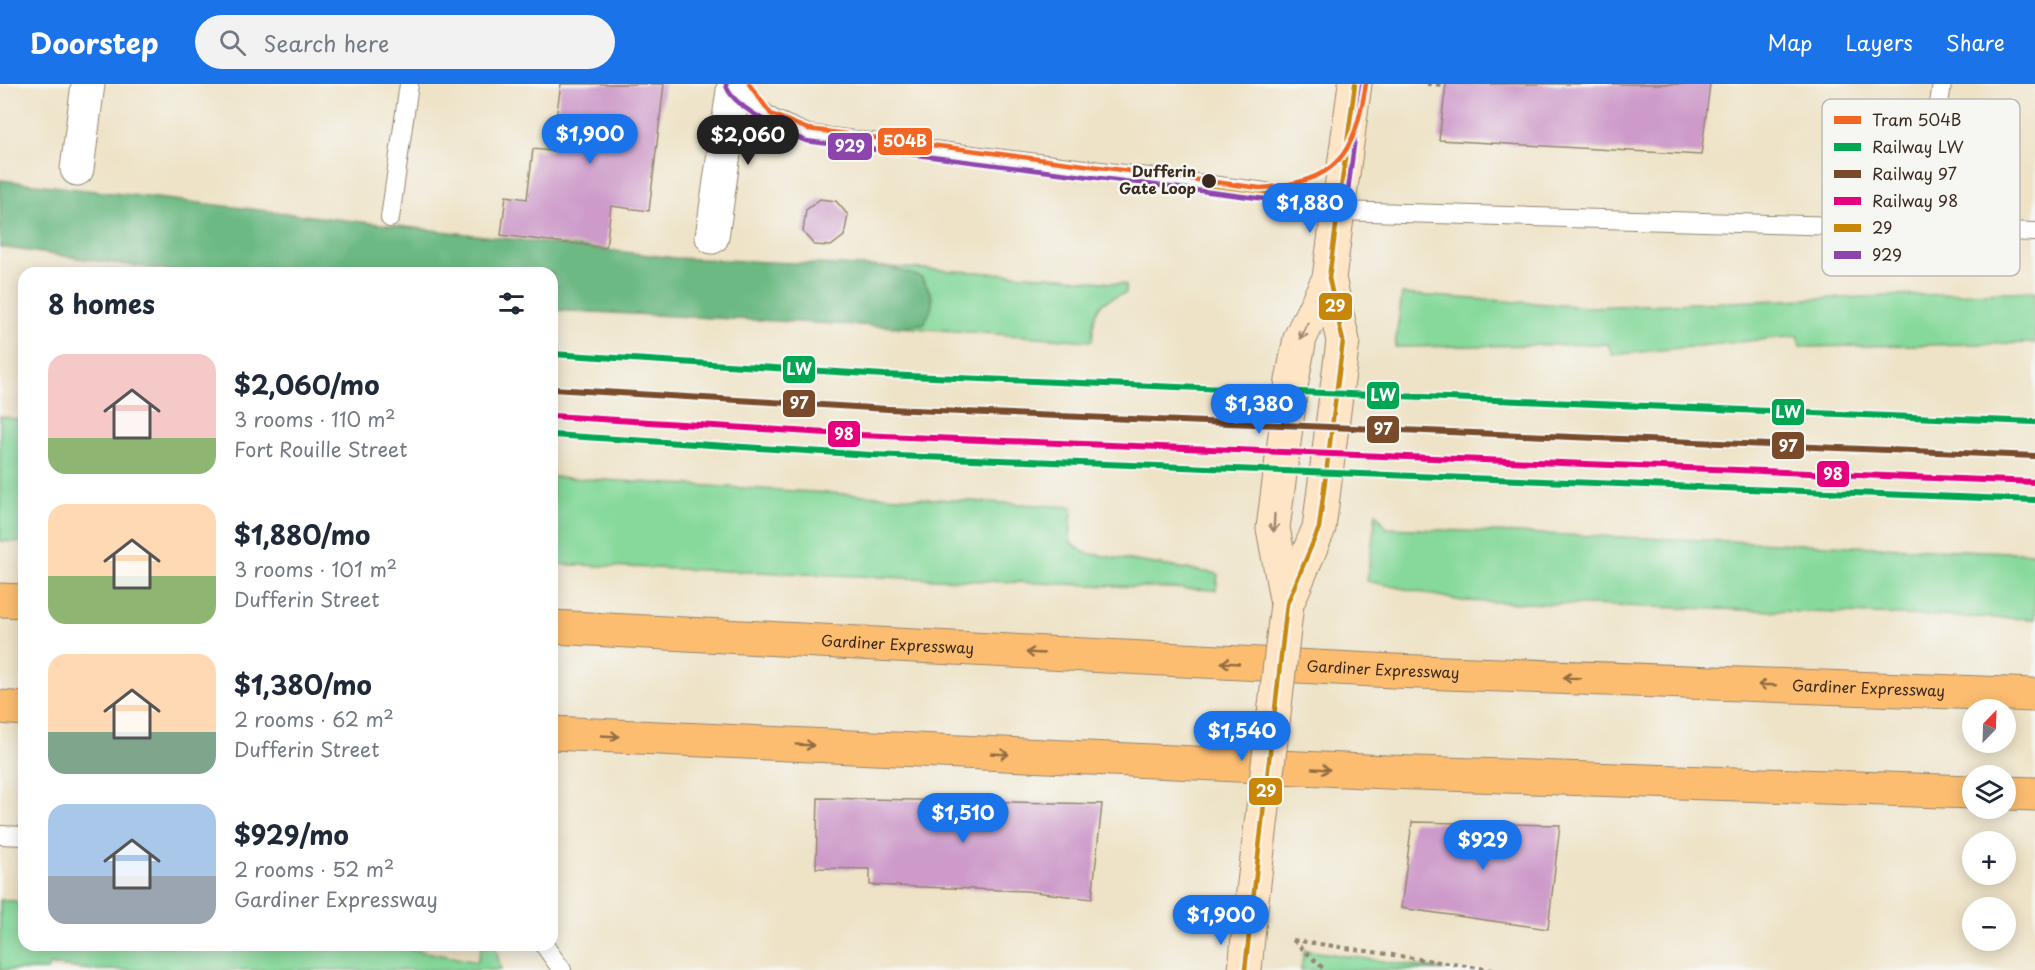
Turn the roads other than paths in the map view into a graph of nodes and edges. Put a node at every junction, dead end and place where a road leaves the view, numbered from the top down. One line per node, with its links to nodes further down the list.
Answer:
1 (88, 84): 7 (street)
2 (409, 84): 9 (lane)
3 (1355, 84): 8 (street)
4 (1942, 84): 6 (lane)
5 (734, 86): 8 (lane); 13 (street)
6 (1940, 99)
7 (77, 169)
8 (1339, 203): 10 (lane); 14 (street)
9 (390, 218)
10 (1822, 224)
11 (2020, 232): 12 (lane)
12 (2035, 232)
13 (712, 237)
14 (1329, 278): 17 (street); 17 (street, one-way to 17)
15 (0, 600): 16 (highway)
16 (18, 601)
17 (1287, 604): 30 (street, bridge)
18 (558, 627): 19 (highway, Gardiner Expressway, one-way to 18)
19 (2035, 695)
20 (0, 708): 21 (highway)
21 (18, 709)
22 (558, 733): 23 (highway, one-way to 23)
23 (1962, 792)
24 (2016, 793): 25 (highway)
25 (2035, 794)
26 (0, 835): 27 (lane)
27 (18, 836)
28 (548, 951): 29 (lane)
29 (562, 970)
30 (1245, 970)

